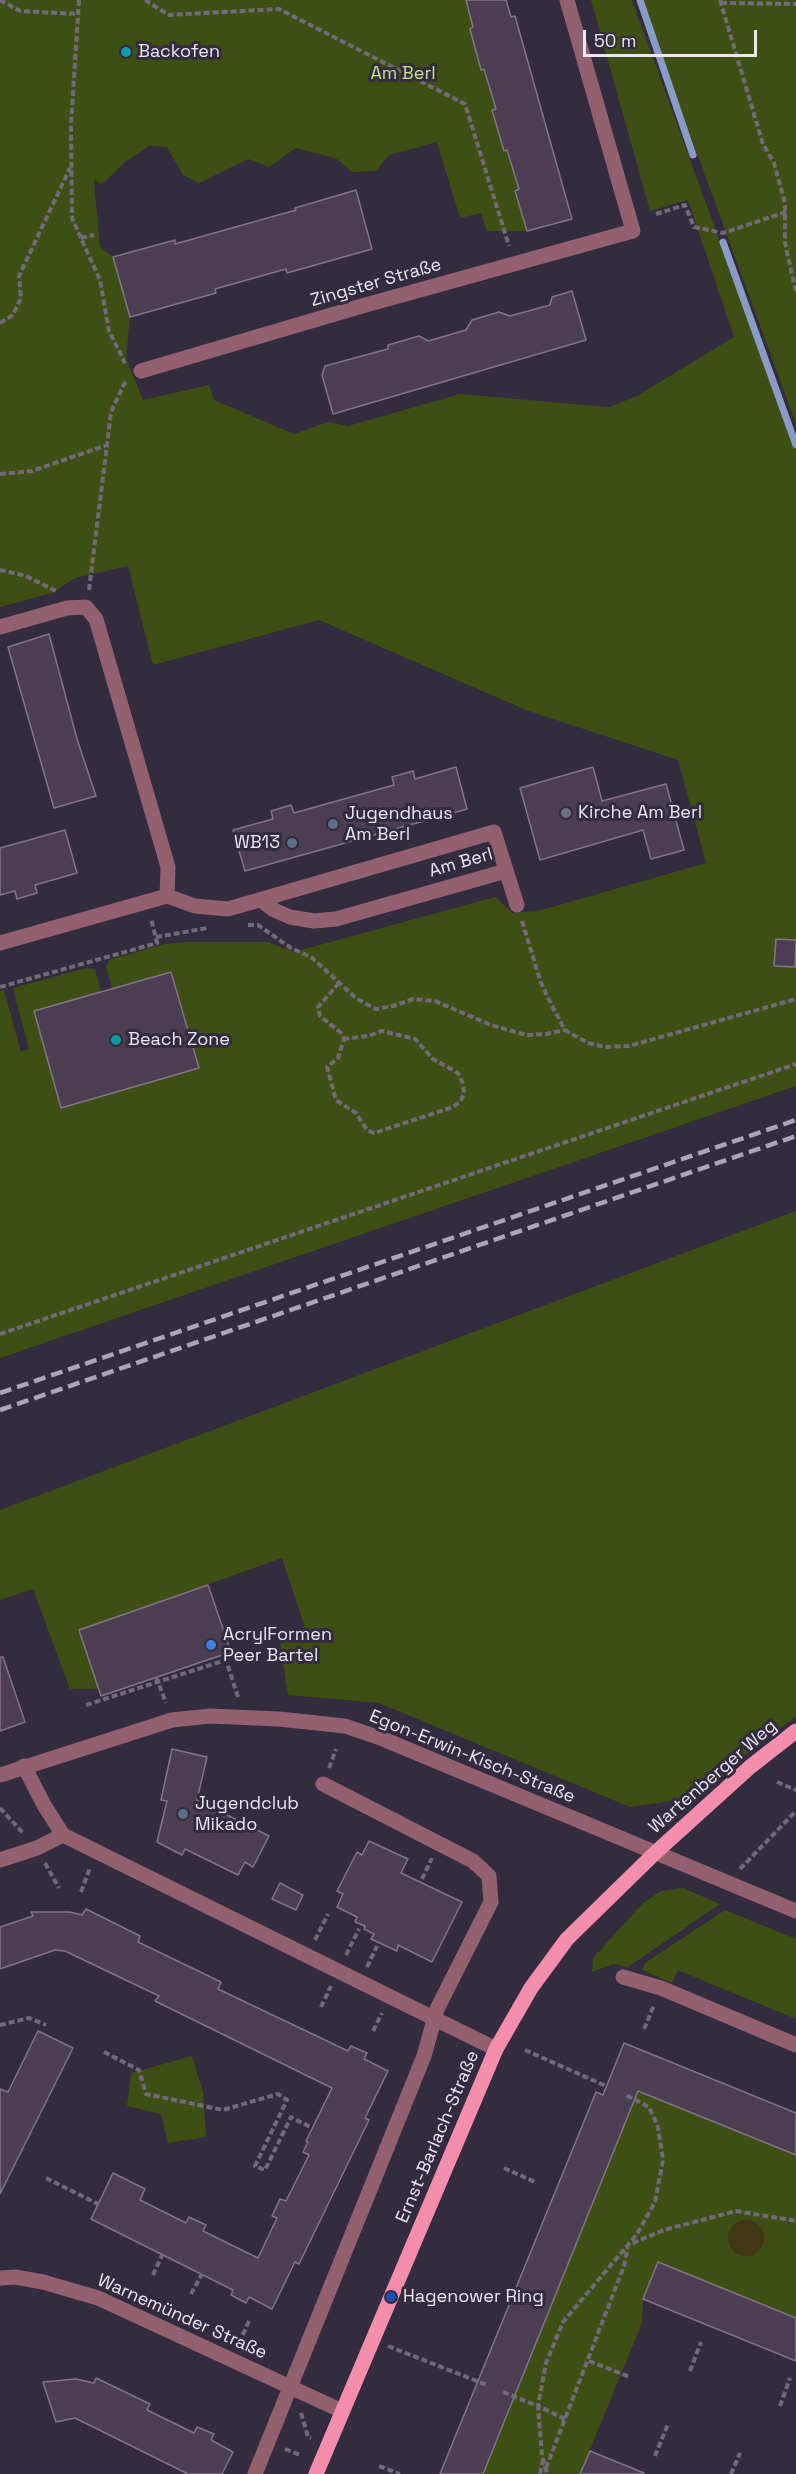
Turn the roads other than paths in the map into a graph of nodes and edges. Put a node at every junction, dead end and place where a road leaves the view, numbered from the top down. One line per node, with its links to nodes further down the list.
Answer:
1 (567, 0): 2 (street, Zingster Straße)
2 (138, 372)
3 (0, 627): 5 (street)
4 (507, 871): 6 (street, Am Berl); 6 (street, Am Berl); 7 (street)
5 (167, 896): 6 (street, Am Berl); 8 (street)
6 (261, 900)
7 (517, 905)
8 (0, 943)
9 (796, 1731): 14 (main road, Wartenberger Weg)
10 (24, 1766): 11 (street, Egon-Erwin-Kisch-Straße); 13 (street); 14 (street, Egon-Erwin-Kisch-Straße)
11 (0, 1775)
12 (323, 1784): 18 (street)
13 (63, 1835): 15 (street); 18 (street)
14 (655, 1853): 16 (street); 20 (main road, Ernst-Barlach-Straße)
15 (0, 1860)
16 (796, 1911)
17 (623, 1977): 19 (street)
18 (435, 2019): 20 (street); 22 (street)
19 (796, 2045)
20 (496, 2049): 23 (main road, Ernst-Barlach-Straße)
21 (0, 2278): 22 (street, Warnemünder Straße)
22 (290, 2388): 23 (street, Warnemünder Straße); 24 (street)
23 (342, 2411): 25 (main road, Ernst-Barlach-Straße)
24 (255, 2474)
25 (316, 2474)

